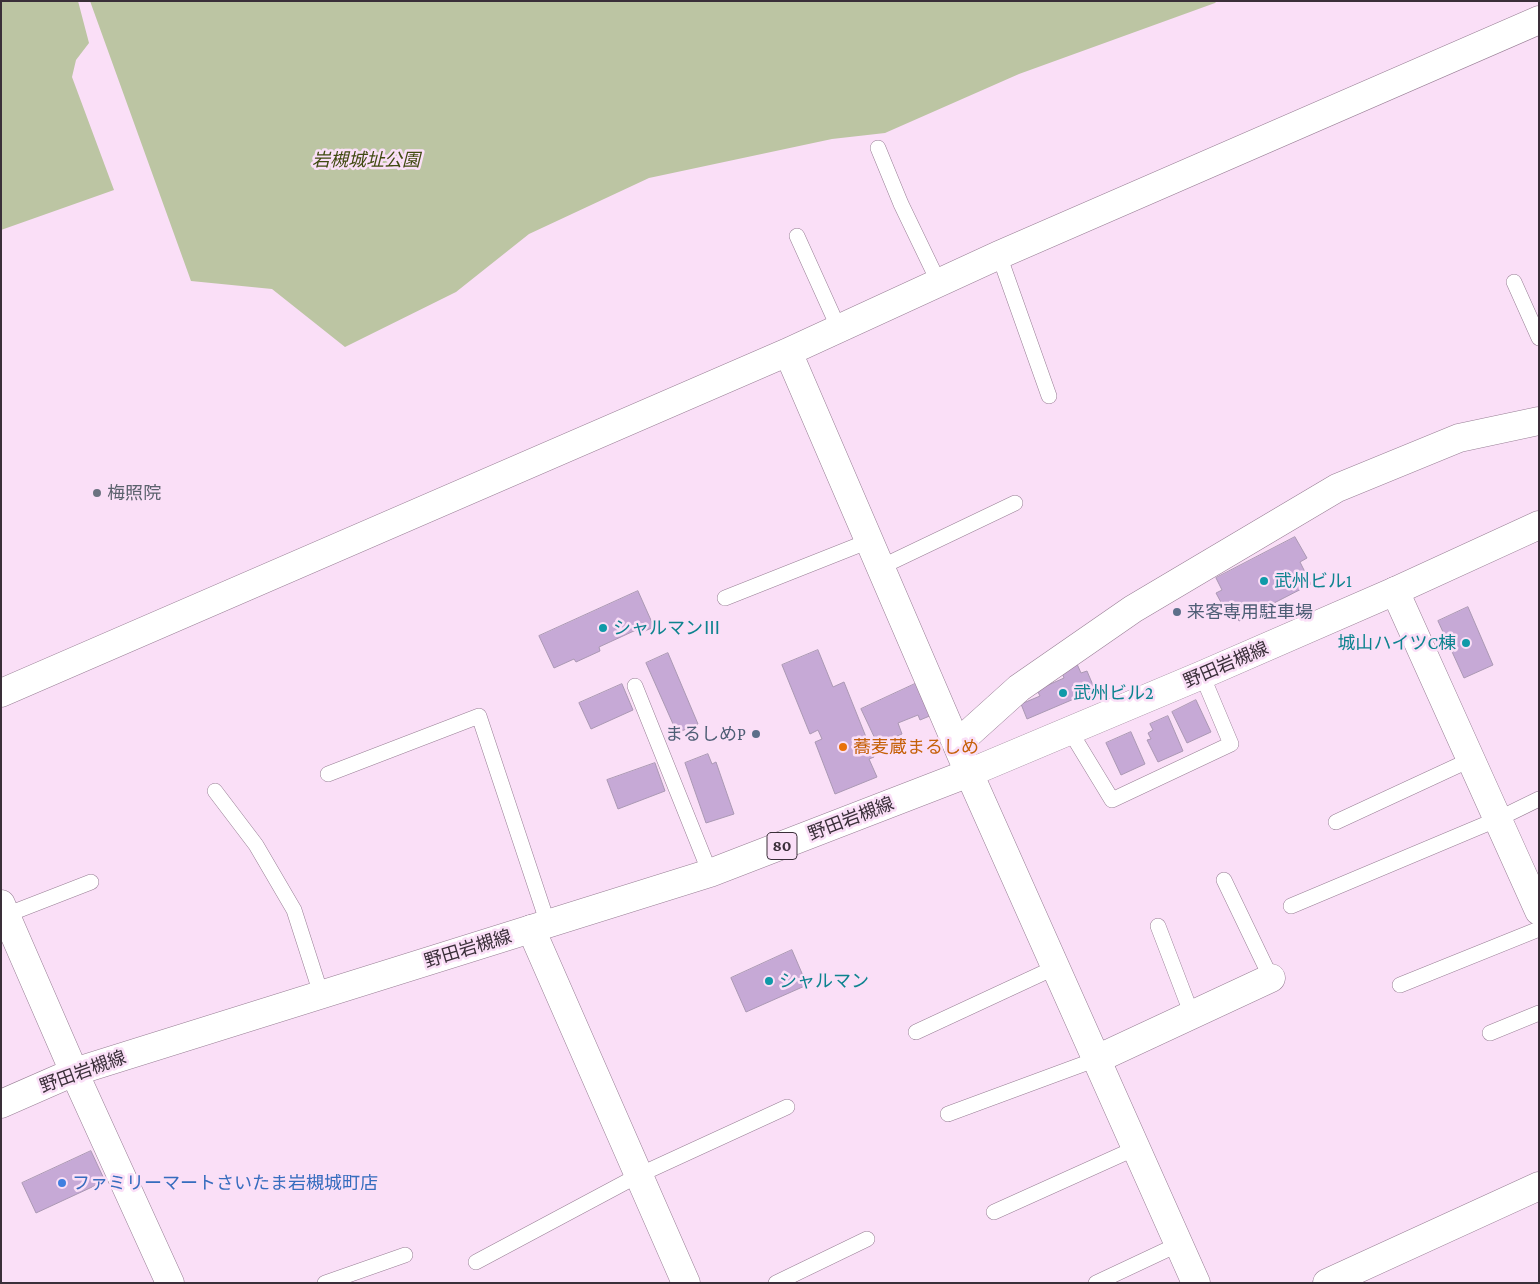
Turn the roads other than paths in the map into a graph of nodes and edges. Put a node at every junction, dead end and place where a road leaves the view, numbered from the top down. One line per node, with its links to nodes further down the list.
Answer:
1 (1539, 20): 4 (street)
2 (878, 148): 6 (lane)
3 (797, 236): 7 (lane)
4 (999, 255): 6 (street); 10 (lane)
5 (1514, 282): 8 (lane)
6 (938, 283): 7 (street)
7 (839, 329): 9 (street)
8 (1539, 338)
9 (788, 352): 14 (street); 20 (street)
10 (1049, 396)
11 (1539, 421): 22 (street)
12 (1015, 503): 15 (lane)
13 (1539, 525): 16 (street, 野田岩槻線 / 80)
14 (870, 540): 15 (street); 17 (lane)
15 (881, 566): 22 (street)
16 (1395, 591): 18 (street, 野田岩槻線 / 80); 23 (street)
17 (725, 598)
18 (1202, 675): 21 (street, 野田岩槻線 / 80); 21 (lane)
19 (635, 686): 30 (lane)
20 (1, 693)
21 (1070, 731): 24 (street, 野田岩槻線 / 80)
22 (958, 743): 24 (street)
23 (1472, 760): 28 (street); 29 (lane)
24 (969, 773): 30 (street, 野田岩槻線 / 80); 39 (street)
25 (328, 774): 37 (lane)
26 (215, 791): 42 (lane)
27 (1539, 799): 28 (lane)
28 (1498, 819): 33 (lane); 35 (street)
29 (1336, 822)
30 (710, 873): 37 (street, 野田岩槻線 / 80)
31 (1224, 880): 40 (lane)
32 (91, 882): 34 (lane)
33 (1291, 906)
34 (4, 909): 48 (street)
35 (1539, 911)
36 (1158, 926): 44 (lane)
37 (540, 927): 42 (street, 野田岩槻線 / 80); 53 (street)
38 (1539, 929): 41 (lane)
39 (1056, 967): 45 (lane); 47 (street)
40 (1272, 978): 44 (street)
41 (1400, 985)
42 (321, 994): 48 (street, 野田岩槻線 / 80)
43 (1539, 1012): 46 (lane)
44 (1192, 1015): 47 (street)
45 (916, 1032)
46 (1490, 1033)
47 (1097, 1059): 51 (lane); 52 (street)
48 (74, 1072): 49 (street, 野田岩槻線 / 80); 60 (street)
49 (1, 1104)
50 (787, 1107): 53 (lane)
51 (948, 1114)
52 (1136, 1148): 55 (lane); 57 (street)
53 (639, 1175): 59 (lane); 62 (street)
54 (1539, 1186): 66 (street)
55 (994, 1212)
56 (867, 1239): 63 (lane)
57 (1179, 1244): 64 (lane); 65 (street)
58 (404, 1255): 61 (lane)
59 (476, 1262)
60 (170, 1283)
61 (325, 1283)
62 (686, 1283)
63 (776, 1283)
64 (1096, 1283)
65 (1196, 1283)
66 (1327, 1283)

